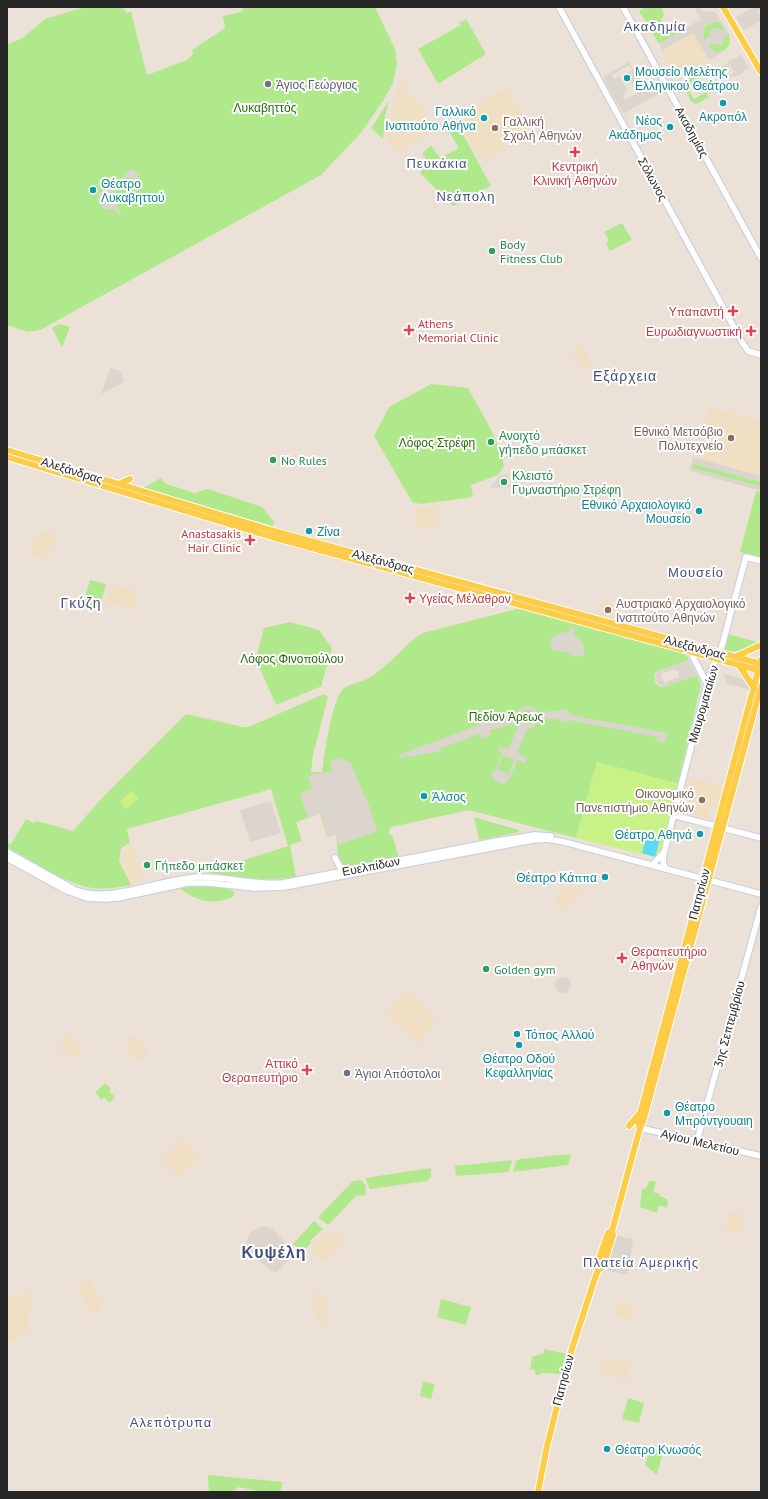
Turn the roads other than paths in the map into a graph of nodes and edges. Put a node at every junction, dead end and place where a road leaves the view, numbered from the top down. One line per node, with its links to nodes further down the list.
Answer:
1 (559, 7): 6 (main road, Σόλωνος)
2 (623, 7): 5 (main road, Ακαδημίας)
3 (723, 7): 4 (main road)
4 (761, 72)
5 (761, 258)
6 (761, 355)
7 (7, 450): 10 (main road, Αλεξάνδρας)
8 (7, 457): 13 (main road, Αλεξάνδρας)
9 (130, 479): 10 (main road)
10 (119, 484): 14 (main road, Αλεξάνδρας)
11 (761, 562): 14 (main road, Μαυροματαίων)
12 (761, 645): 15 (main road)
13 (690, 650): 14 (main road, Αλεξάνδρας); 18 (main road)
14 (718, 656): 15 (main road, Αλεξάνδρας); 16 (main road, Αλεξάνδρας); 18 (main road, Μαυροματαίων)
15 (735, 658): 17 (main road, Αλεξάνδρας)
16 (739, 665): 17 (main road, Αλεξάνδρας); 20 (main road)
17 (760, 666): 20 (main road, Πατησίων)
18 (707, 684): 21 (main road, Μαυροματαίων)
19 (761, 686): 22 (main road, Πατησίων)
20 (754, 688): 22 (main road, Πατησίων)
21 (673, 815): 22 (main road); 25 (main road, Μαυροματαίων)
22 (720, 828): 23 (main road); 32 (main road, Πατησίων)
23 (761, 838)
24 (7, 852): 34 (main road)
25 (664, 853): 29 (main road); 30 (main road, Μαυροματαίων)
26 (7, 858): 34 (main road)
27 (335, 858): 31 (main road)
28 (634, 859): 29 (main road); 31 (main road, Ευελπίδων); 34 (main road, Ευελπίδων)
29 (653, 864): 30 (main road)
30 (665, 868): 32 (main road)
31 (348, 870): 34 (main road, Ευελπίδων)
32 (706, 879): 33 (main road); 36 (main road, Πατησίων); 38 (main road, Πατησίων)
33 (761, 894)
34 (105, 896)
35 (761, 907): 39 (main road, 3ης Σεπτεμβρίου)
36 (642, 1107): 37 (main road); 38 (main road, Πατησίων)
37 (629, 1126)
38 (640, 1128): 39 (main road, Αγίου Μελετίου); 41 (main road, Πατησίων)
39 (697, 1141): 40 (main road, Αγίου Μελετίου)
40 (761, 1156)
41 (538, 1492)

